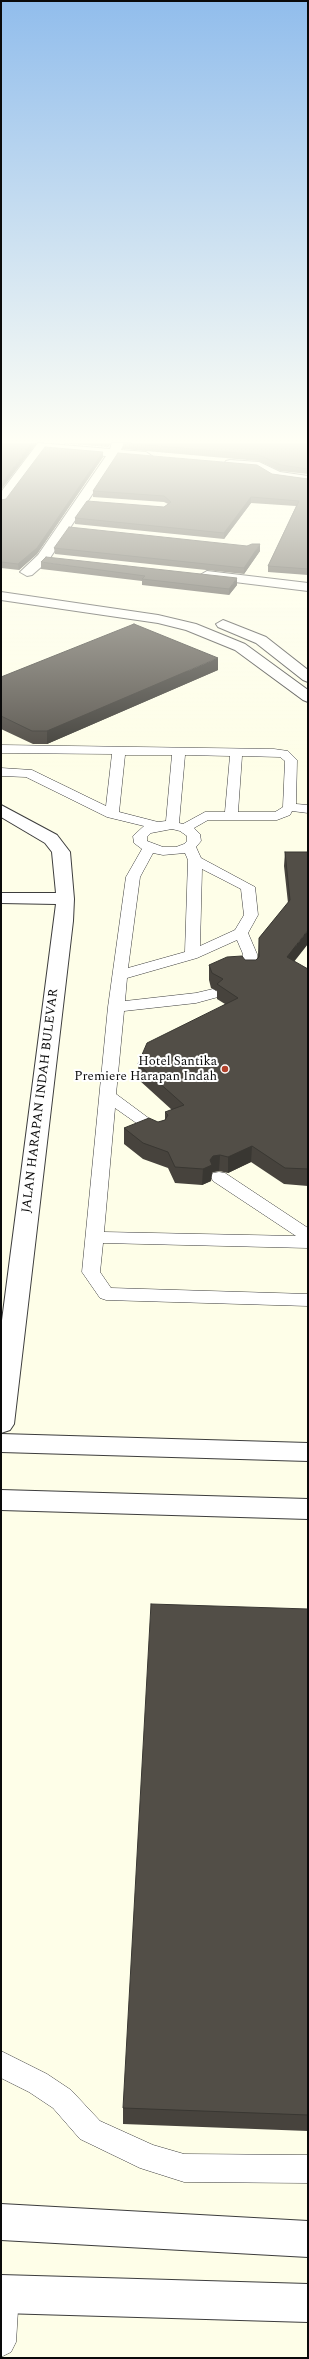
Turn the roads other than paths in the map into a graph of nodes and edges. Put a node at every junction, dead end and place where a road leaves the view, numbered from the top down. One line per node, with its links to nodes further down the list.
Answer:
1 (46, 553): 2 (street)
2 (43, 558): 3 (street); 4 (street)
3 (59, 559)
4 (27, 572)
5 (192, 574): 7 (street)
6 (1, 586): 9 (street)
7 (308, 587)
8 (1, 596): 10 (street)
9 (308, 677)
10 (308, 697)
11 (1, 749): 12 (lane)
12 (119, 751): 13 (lane); 19 (lane)
13 (179, 752): 14 (lane); 22 (lane)
14 (236, 753): 16 (lane); 20 (lane)
15 (1, 772): 19 (lane)
16 (289, 807): 17 (lane); 20 (lane)
17 (308, 809)
18 (1, 810): 27 (street, JALAN HARAPAN INDAH BULEVAR)
19 (112, 814): 21 (lane)
20 (231, 816): 22 (lane)
21 (158, 826): 22 (lane); 24 (lane)
22 (178, 827): 23 (lane)
23 (189, 847): 24 (lane); 25 (lane)
24 (149, 848): 31 (lane)
25 (195, 860): 28 (lane); 29 (lane)
26 (1, 898): 27 (street)
27 (65, 899): 41 (street, JALAN HARAPAN INDAH BULEVAR)
28 (241, 933): 29 (lane); 30 (lane)
29 (192, 956): 31 (lane)
30 (250, 971)
31 (120, 975): 33 (lane)
32 (213, 994): 33 (lane)
33 (116, 1007): 34 (lane)
34 (108, 1095): 35 (lane); 38 (lane)
35 (158, 1131)
36 (219, 1177): 37 (lane)
37 (308, 1236)
38 (94, 1237): 39 (lane); 40 (lane)
39 (308, 1242)
40 (308, 1300)
41 (3, 1385): 42 (street, JALAN HARAPAN INDAH BULEVAR)
42 (1, 1424)
43 (1, 1443): 44 (street)
44 (308, 1452)
45 (1, 1500): 46 (street)
46 (308, 1510)
47 (1, 2064): 48 (lane)
48 (308, 2169)
49 (1, 2222): 50 (street)
50 (308, 2239)
51 (3, 2294): 52 (street); 53 (lane)
52 (308, 2303)
53 (1, 2342)

